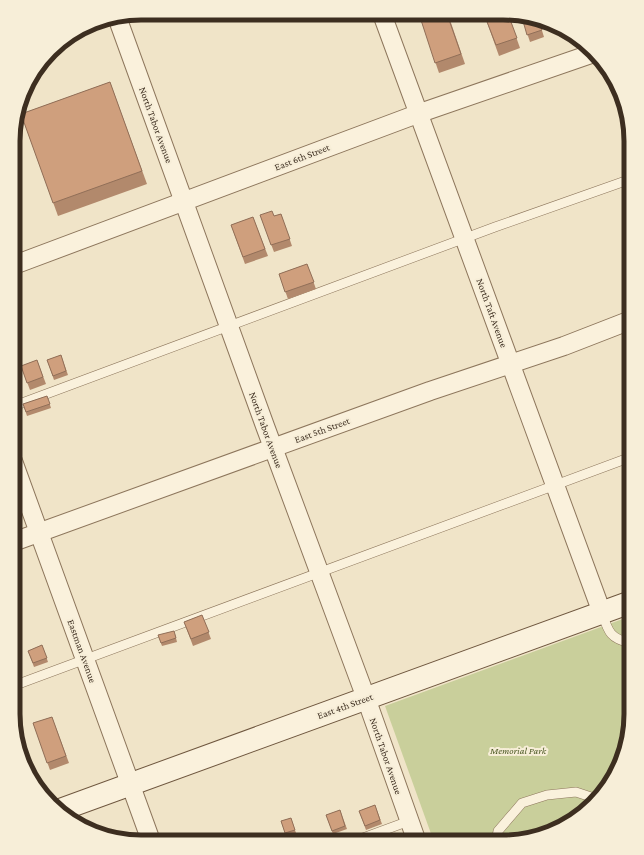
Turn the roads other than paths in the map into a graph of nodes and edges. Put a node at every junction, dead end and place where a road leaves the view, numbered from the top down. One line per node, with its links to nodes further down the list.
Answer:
1 (384, 20): 4 (street, North Taft Avenue)
2 (119, 22): 6 (street, North Tabor Avenue)
3 (588, 55): 4 (street, East 6th Street)
4 (420, 113): 6 (street, East 6th Street); 7 (street, North Taft Avenue)
5 (624, 183): 7 (lane)
6 (184, 202): 8 (street, East 6th Street); 10 (street, North Tabor Avenue)
7 (466, 239): 10 (lane); 11 (street, North Taft Avenue)
8 (20, 263)
9 (624, 323): 11 (street, East 5th Street)
10 (229, 327): 12 (lane); 13 (street, North Tabor Avenue)
11 (511, 364): 13 (street, East 5th Street); 16 (street, North Taft Avenue)
12 (20, 404)
13 (273, 448): 17 (street, East 5th Street); 19 (street, North Tabor Avenue)
14 (624, 460): 16 (lane)
15 (20, 478): 17 (street, Eastman Avenue)
16 (555, 485): 19 (lane); 21 (street, North Taft Avenue)
17 (39, 533): 18 (street, East 5th Street); 23 (street, Eastman Avenue)
18 (20, 540)
19 (318, 572): 23 (lane); 25 (street, North Tabor Avenue)
20 (624, 604): 21 (main road, East 4th Street)
21 (602, 612): 22 (lane); 25 (main road, East 4th Street)
22 (624, 641)
23 (85, 659): 24 (lane); 26 (street, Eastman Avenue)
24 (20, 683)
25 (366, 698): 26 (main road, East 4th Street); 29 (street, North Tabor Avenue)
26 (130, 784): 28 (main road, East 4th Street); 30 (street, Eastman Avenue)
27 (591, 797): 33 (lane)
28 (65, 808)
29 (409, 821): 31 (lane); 32 (street, North Tabor Avenue)
30 (149, 835)
31 (371, 835)
32 (414, 835)
33 (497, 835)

